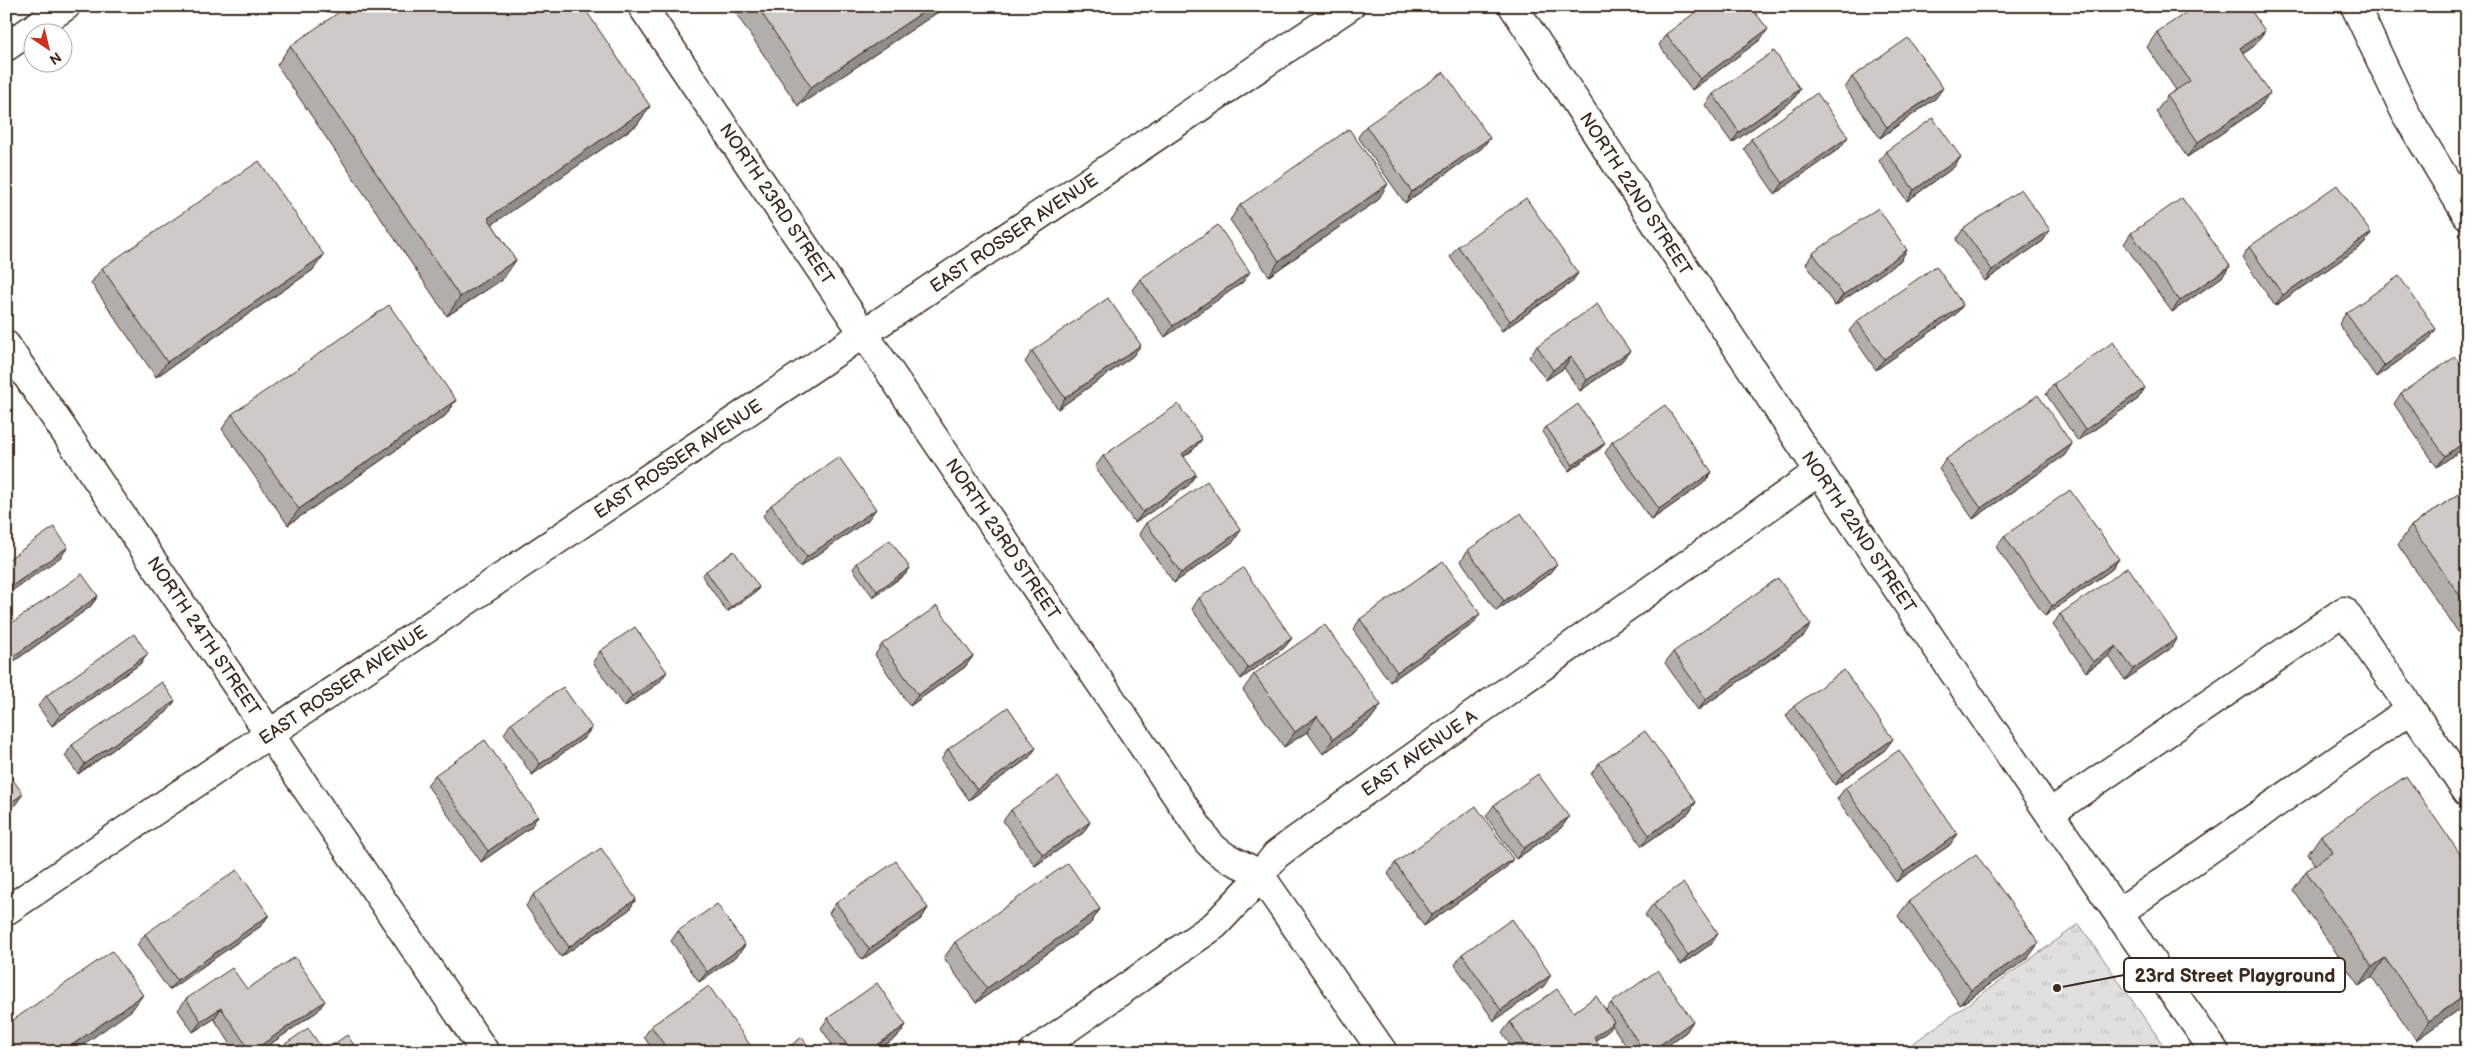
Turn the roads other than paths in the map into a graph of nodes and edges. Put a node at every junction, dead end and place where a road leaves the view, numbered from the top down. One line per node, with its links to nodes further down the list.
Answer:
1 (66, 6): 6 (street)
2 (642, 6): 8 (street, NORTH 23RD STREET)
3 (1350, 6): 8 (street, EAST ROSSER AVENUE)
4 (1513, 6): 10 (street, NORTH 22ND STREET)
5 (2355, 6): 7 (street)
6 (6, 47)
7 (2467, 215)
8 (865, 333): 12 (street, EAST ROSSER AVENUE); 15 (street, NORTH 23RD STREET)
9 (6, 345): 12 (street, NORTH 24TH STREET)
10 (1818, 472): 14 (street, NORTH 22ND STREET); 15 (street, EAST AVENUE A)
11 (2411, 709): 13 (street); 14 (street); 17 (street)
12 (270, 734): 16 (street, EAST ROSSER AVENUE); 18 (street, NORTH 24TH STREET)
13 (2467, 792)
14 (2050, 813): 17 (street, NORTH 22ND STREET)
15 (1260, 875): 19 (street, EAST AVENUE A); 20 (street, NORTH 23RD STREET)
16 (6, 911)
17 (2118, 913): 21 (street, NORTH 22ND STREET)
18 (485, 1052)
19 (1034, 1052)
20 (1383, 1052)
21 (2215, 1052)

